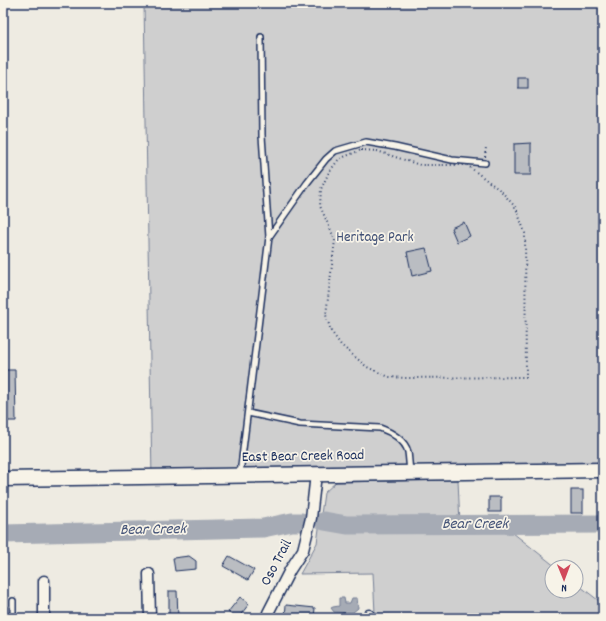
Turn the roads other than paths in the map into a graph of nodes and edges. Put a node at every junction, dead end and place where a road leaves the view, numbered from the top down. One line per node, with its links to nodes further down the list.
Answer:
1 (261, 37): 3 (lane)
2 (485, 163): 3 (lane)
3 (269, 236): 4 (lane)
4 (248, 413): 6 (lane); 8 (lane)
5 (603, 470): 6 (main road, East Bear Creek Road)
6 (410, 472): 7 (main road, East Bear Creek Road)
7 (316, 474): 8 (main road, East Bear Creek Road); 16 (street, Oso Trail)
8 (239, 475): 9 (main road, East Bear Creek Road)
9 (3, 480)
10 (149, 574): 15 (street)
11 (44, 581): 14 (street)
12 (13, 601): 13 (lane)
13 (13, 618)
14 (44, 618)
15 (150, 618)
16 (266, 618)

